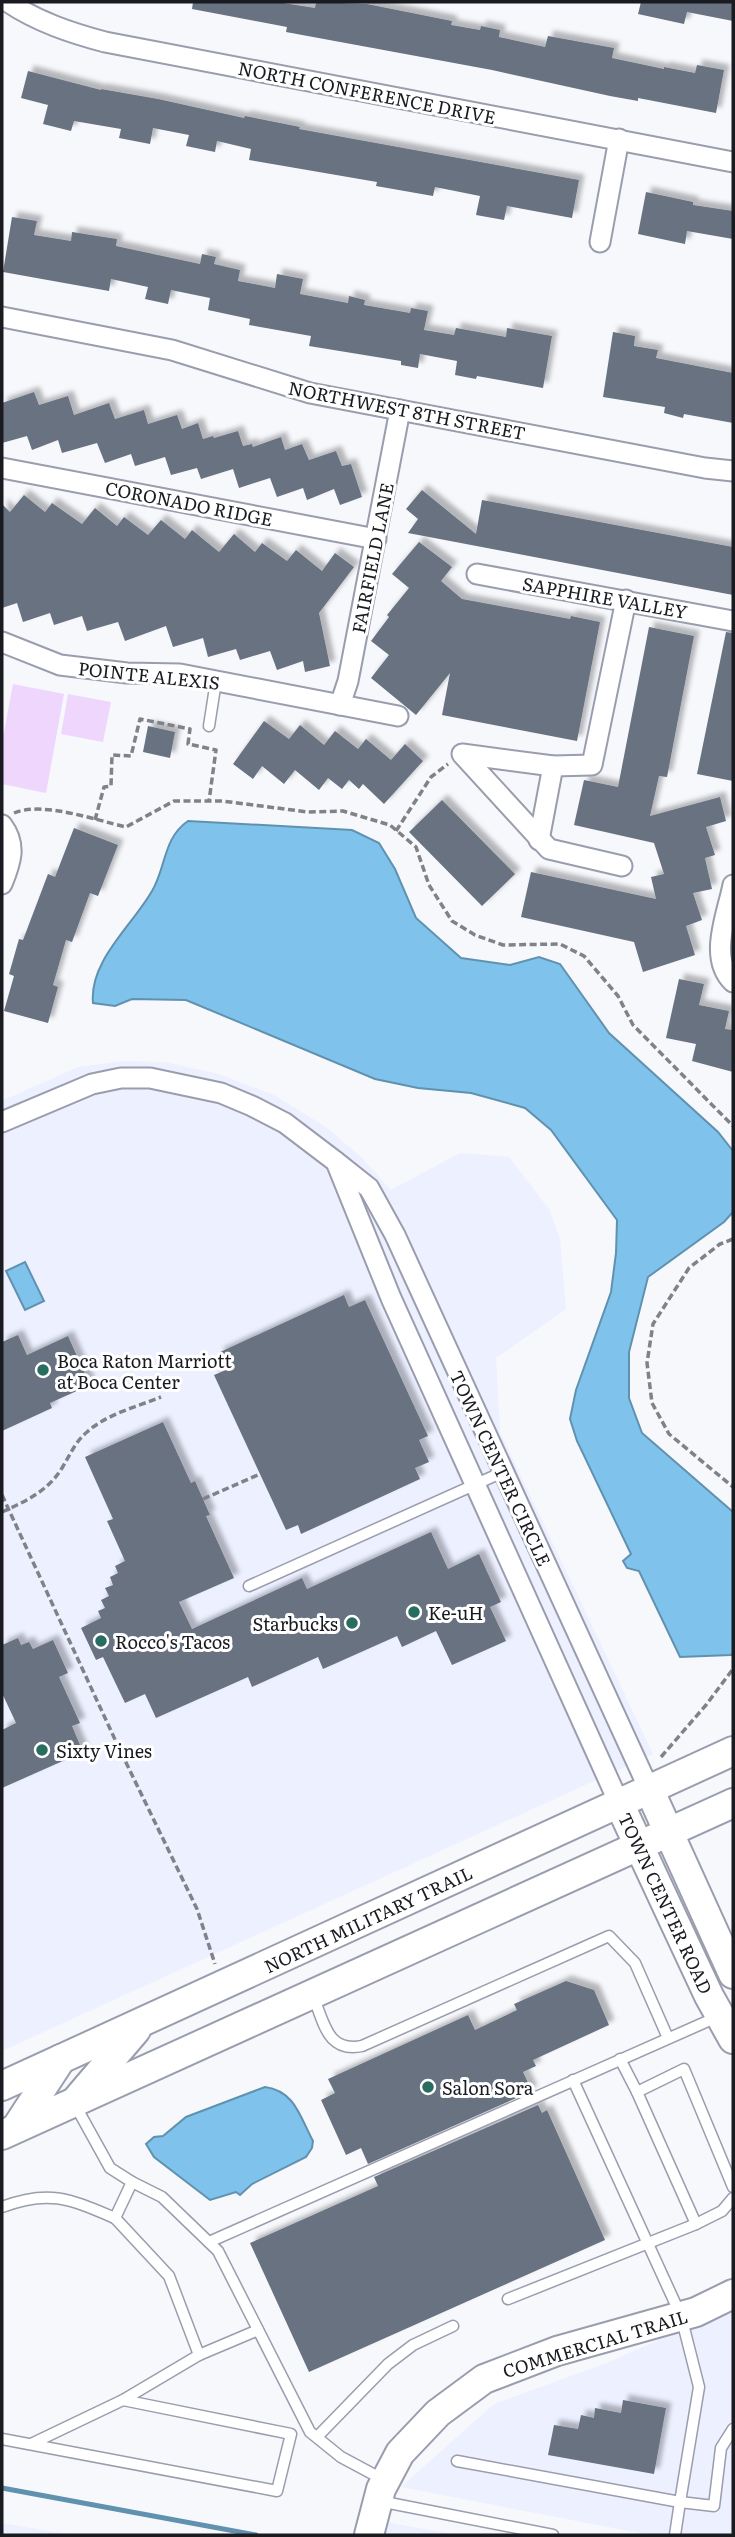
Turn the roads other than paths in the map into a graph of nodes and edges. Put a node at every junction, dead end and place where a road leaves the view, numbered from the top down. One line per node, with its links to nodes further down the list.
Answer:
1 (8, 2): 2 (street, NORTH CONFERENCE DRIVE)
2 (619, 139): 3 (street, NORTH CONFERENCE DRIVE); 4 (street)
3 (733, 162)
4 (600, 242)
5 (2, 317): 6 (street, NORTHWEST 8TH STREET)
6 (400, 410): 8 (street, NORTHWEST 8TH STREET); 9 (street, FAIRFIELD LANE)
7 (2, 467): 9 (street, CORONADO RIDGE)
8 (733, 471)
9 (376, 539): 15 (street, FAIRFIELD LANE)
10 (477, 573): 11 (street, SAPPHIRE VALLEY)
11 (626, 600): 12 (street, SAPPHIRE VALLEY); 18 (street)
12 (733, 621)
13 (2, 642): 14 (street, POINTE ALEXIS)
14 (216, 681): 15 (street, POINTE ALEXIS); 17 (lane)
15 (340, 705): 16 (street, POINTE ALEXIS)
16 (398, 716)
17 (209, 726)
18 (553, 766): 20 (street); 20 (street)
19 (6, 820): 22 (street)
20 (539, 840): 21 (street)
21 (622, 866)
22 (2, 884)
23 (733, 885): 24 (street)
24 (733, 982)
25 (2, 1122): 26 (street, TOWN CENTER CIRCLE)
26 (335, 1161): 27 (street, TOWN CENTER CIRCLE); 28 (street, TOWN CENTER CIRCLE)
27 (503, 1472): 28 (lane); 31 (street, TOWN CENTER CIRCLE)
28 (476, 1484): 29 (lane); 32 (street, TOWN CENTER CIRCLE)
29 (249, 1586)
30 (733, 1751): 31 (main road, NORTH MILITARY TRAIL)
31 (649, 1789): 32 (main road, NORTH MILITARY TRAIL); 34 (main road, TOWN CENTER ROAD)
32 (619, 1803): 35 (main road, TOWN CENTER ROAD); 38 (main road, NORTH MILITARY TRAIL)
33 (733, 1803): 34 (main road)
34 (669, 1832): 35 (main road); 36 (main road, TOWN CENTER ROAD)
35 (640, 1845): 37 (main road); 39 (main road, TOWN CENTER ROAD)
36 (733, 1974)
37 (313, 1995): 40 (lane); 46 (main road)
38 (142, 2022): 41 (main road, NORTH MILITARY TRAIL); 46 (main road)
39 (726, 2027): 40 (lane)
40 (668, 2038): 42 (lane)
41 (61, 2059): 44 (main road, NORTH MILITARY TRAIL); 47 (main road)
42 (620, 2059): 43 (lane); 45 (lane)
43 (573, 2080): 54 (lane); 55 (lane)
44 (2, 2086)
45 (637, 2092): 49 (lane); 53 (lane)
46 (74, 2103): 47 (main road); 48 (lane)
47 (9, 2132)
48 (132, 2182): 52 (lane); 54 (lane)
49 (733, 2187)
50 (733, 2198): 53 (lane)
51 (2, 2207): 52 (lane)
52 (114, 2217): 61 (lane)
53 (696, 2224): 55 (lane)
54 (209, 2242): 60 (lane)
55 (647, 2243): 57 (lane); 58 (lane)
56 (733, 2294): 58 (main road, COMMERCIAL TRAIL)
57 (508, 2299)
58 (681, 2316): 68 (main road, COMMERCIAL TRAIL); 69 (lane)
59 (453, 2326): 64 (lane)
60 (258, 2330): 61 (lane); 64 (lane)
61 (199, 2355): 62 (lane)
62 (123, 2400): 66 (lane); 66 (lane)
63 (733, 2430): 69 (lane)
64 (317, 2437): 68 (lane)
65 (2, 2439): 66 (lane)
66 (31, 2444)
67 (457, 2461): 69 (lane)
68 (381, 2491): 70 (main road, COMMERCIAL TRAIL); 71 (lane)
69 (680, 2502): 72 (lane)
70 (369, 2534)
71 (553, 2535)
72 (675, 2535)

